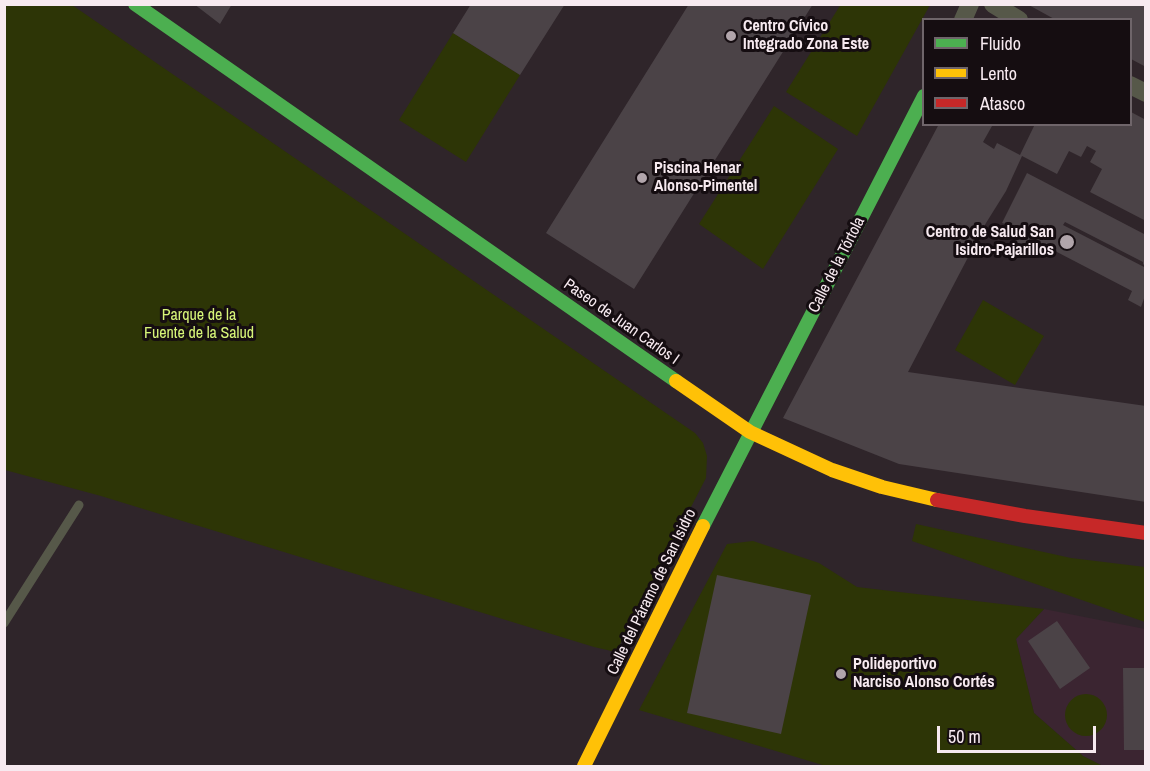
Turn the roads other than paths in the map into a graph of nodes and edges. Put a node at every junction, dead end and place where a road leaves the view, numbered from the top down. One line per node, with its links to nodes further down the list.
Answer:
1 (135, 4): 9 (main road, Paseo de Juan Carlos I)
2 (970, 4): 4 (street)
3 (993, 4): 5 (street)
4 (964, 18)
5 (1016, 18)
6 (1132, 86): 7 (street)
7 (1146, 93)
8 (922, 100): 9 (main road, Calle de la Tórtola)
9 (750, 432): 11 (main road, Paseo de Juan Carlos I); 13 (main road, Calle del Páramo de San Isidro)
10 (80, 505): 12 (lane)
11 (1146, 533)
12 (4, 623)
13 (584, 766)

